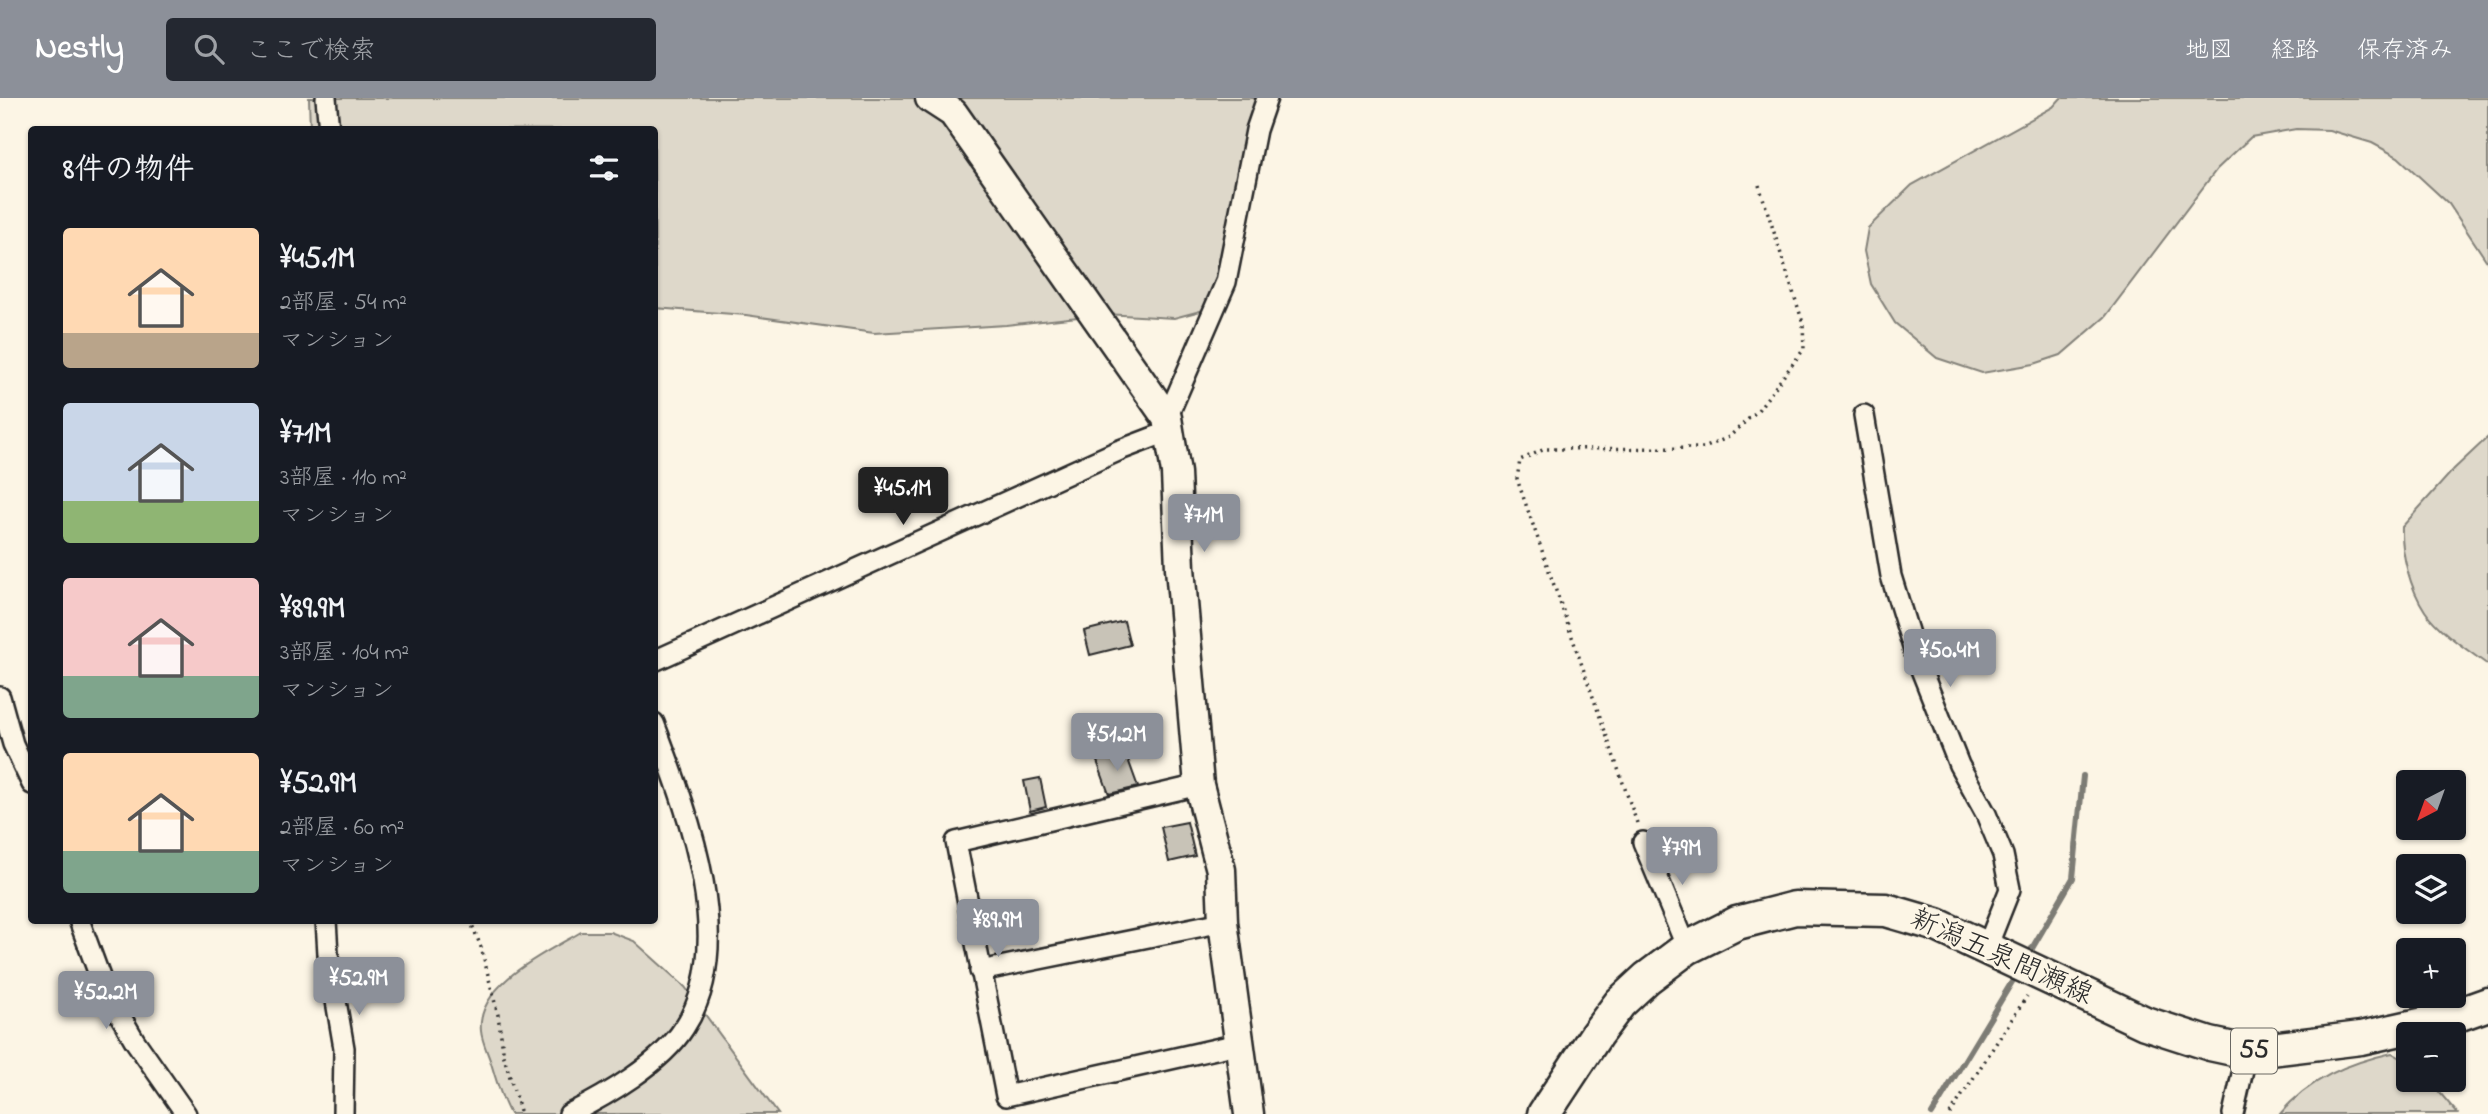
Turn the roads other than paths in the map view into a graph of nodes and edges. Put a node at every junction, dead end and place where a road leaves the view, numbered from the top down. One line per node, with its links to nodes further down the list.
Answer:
1 (326, 98): 4 (street)
2 (930, 98): 6 (street)
3 (1267, 98): 6 (street)
4 (329, 126)
5 (1864, 415): 16 (street)
6 (1167, 425): 7 (street); 11 (street)
7 (658, 659)
8 (0, 697): 10 (street)
9 (658, 735): 24 (street)
10 (28, 776)
11 (1199, 785): 13 (street); 18 (street)
12 (1643, 842): 17 (street)
13 (1223, 922): 18 (street); 20 (street)
14 (80, 924): 22 (street)
15 (326, 924): 23 (street)
16 (1987, 947): 17 (main road, 新潟五泉間瀬線 / 55); 21 (main road, 新潟五泉間瀬線 / 55)
17 (1686, 948): 26 (main road, 新潟五泉間瀬線 / 55)
18 (980, 971): 20 (street)
19 (2488, 1004): 21 (main road, 新潟五泉間瀬線 / 55)
20 (1238, 1044): 25 (street)
21 (2247, 1052): 27 (street)
22 (186, 1114)
23 (344, 1114)
24 (569, 1114)
25 (1249, 1114)
26 (1544, 1114)
27 (2233, 1114)

